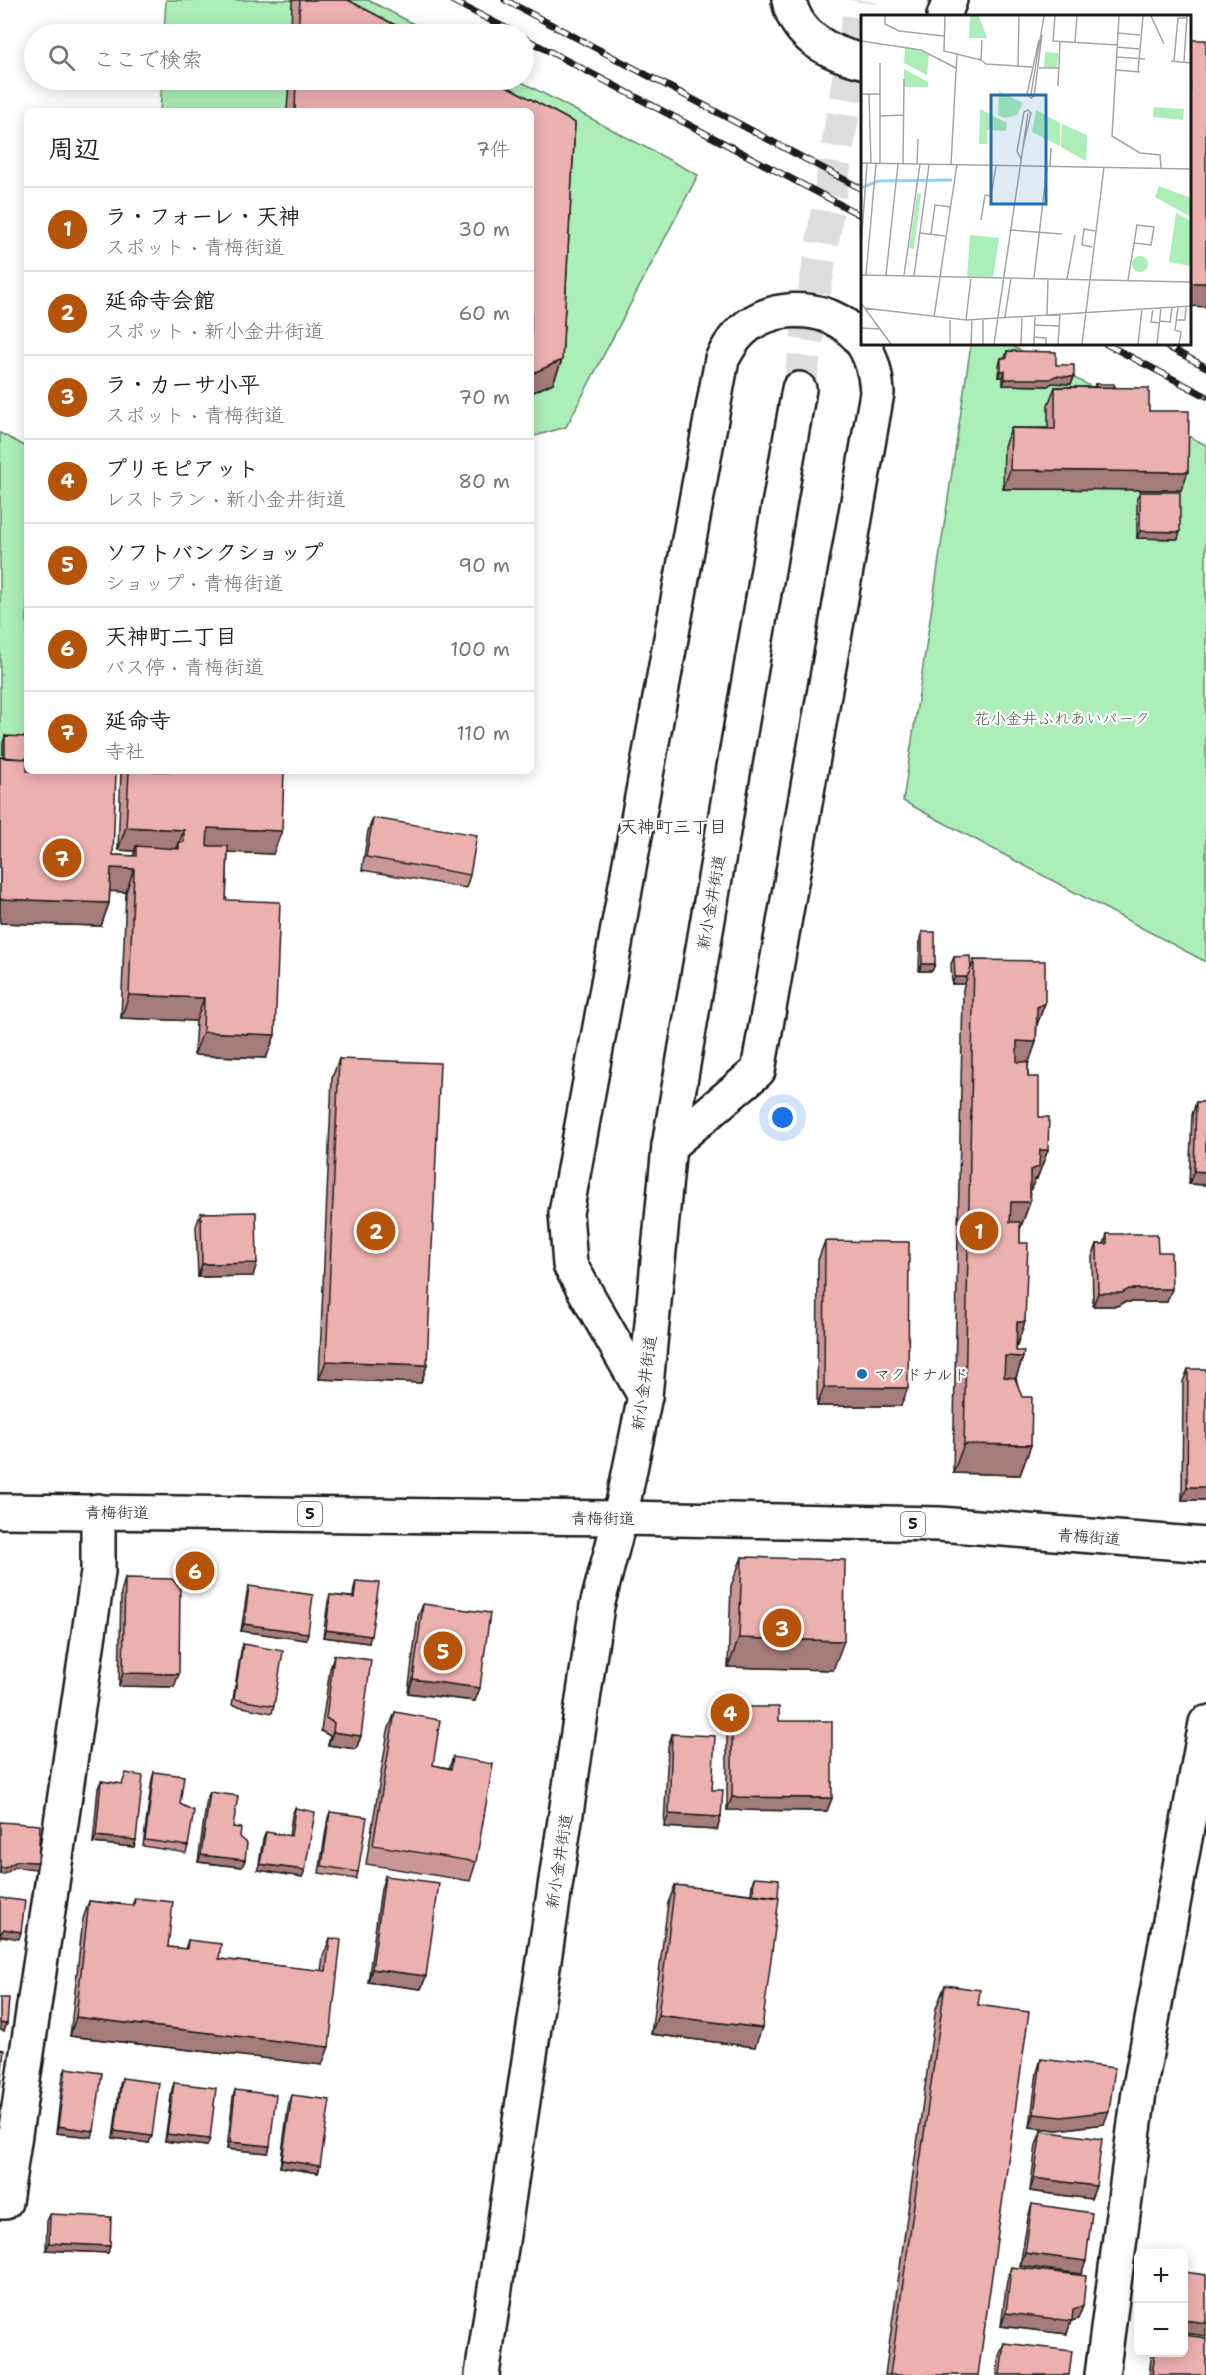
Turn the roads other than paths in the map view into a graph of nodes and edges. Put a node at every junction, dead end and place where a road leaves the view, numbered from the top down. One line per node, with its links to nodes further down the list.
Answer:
1 (789, 0): 4 (street)
2 (950, 0): 3 (street)
3 (944, 15)
4 (861, 61)
5 (861, 344): 9 (street)
6 (862, 345): 8 (street)
7 (799, 389): 8 (street, 新小金井街道)
8 (669, 1146): 9 (street, 新小金井街道)
9 (645, 1396): 12 (street, 新小金井街道)
10 (0, 1511): 11 (street, 青梅街道 / 5)
11 (98, 1511): 12 (street, 青梅街道 / 5); 15 (street)
12 (620, 1518): 13 (street, 青梅街道 / 5); 16 (street, 新小金井街道)
13 (1206, 1545)
14 (1206, 1723): 17 (street)
15 (0, 2202)
16 (482, 2375)
17 (1102, 2375)

